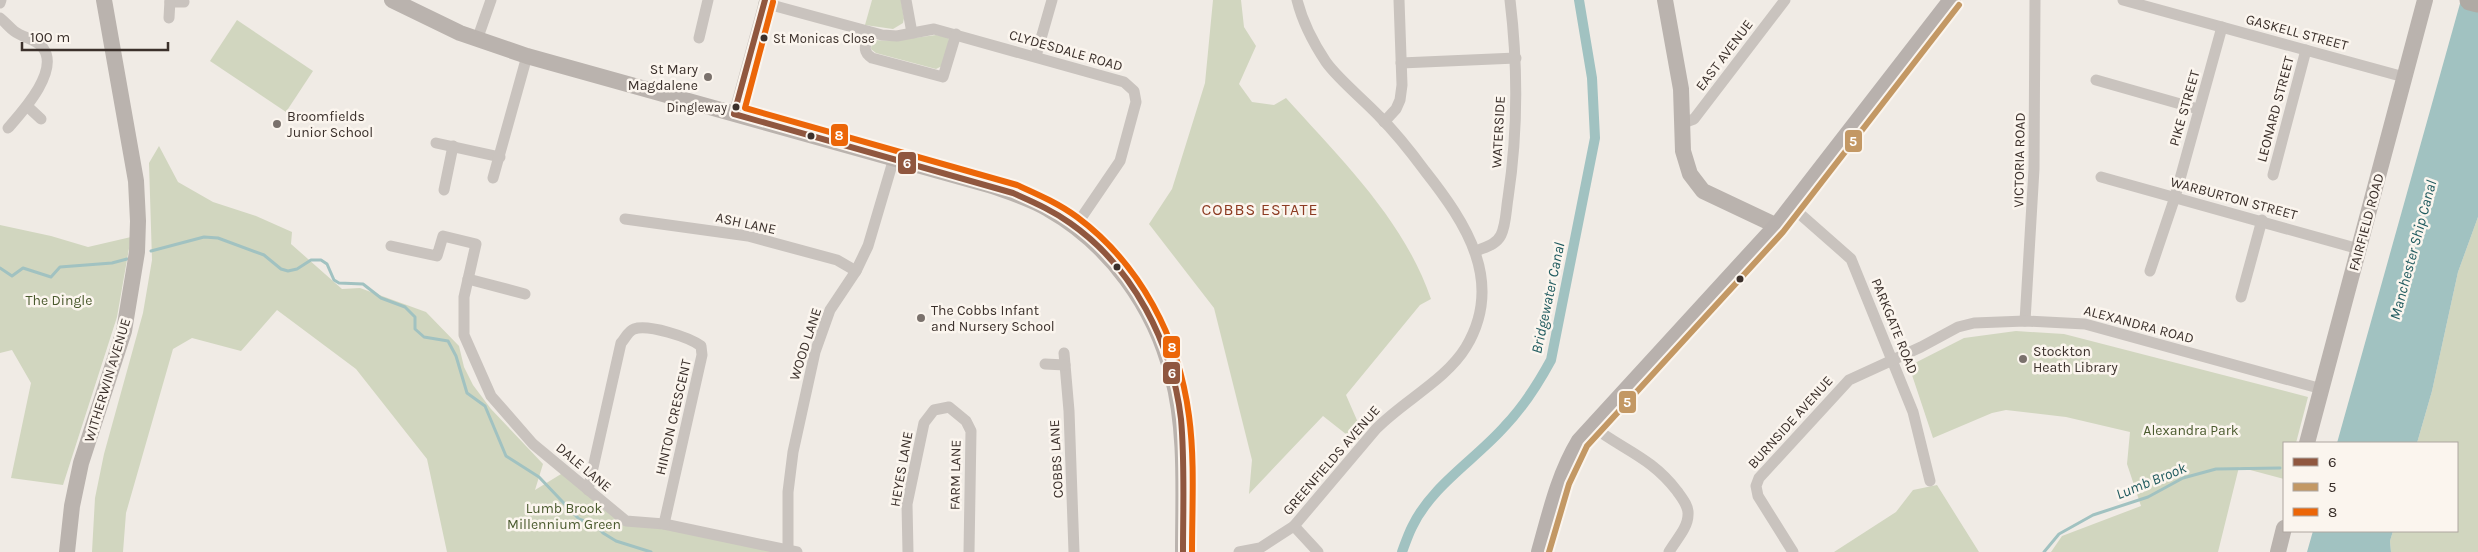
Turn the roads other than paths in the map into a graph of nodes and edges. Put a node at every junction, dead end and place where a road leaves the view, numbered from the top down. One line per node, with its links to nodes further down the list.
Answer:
1 (104, 0): 78 (street, WITHERWIN AVENUE)
2 (392, 0): 28 (street)
3 (492, 0): 28 (street)
4 (708, 0): 27 (street)
5 (906, 0): 25 (street)
6 (1052, 0): 31 (street)
7 (1297, 0): 40 (street, GREENFIELDS AVENUE)
8 (1399, 0): 33 (street)
9 (1510, 0): 32 (street, WATERSIDE)
10 (1664, 0): 41 (street)
11 (1785, 0): 41 (street, EAST AVENUE)
12 (1952, 0): 52 (main road)
13 (2035, 0): 65 (street, VICTORIA ROAD)
14 (2425, 0): 34 (street, FAIRFIELD ROAD)
15 (2470, 0): 20 (highway)
16 (170, 1): 19 (street); 22 (street)
17 (765, 1): 24 (street, CLYDESDALE ROAD); 38 (street)
18 (2130, 1): 23 (street, GASKELL STREET)
19 (184, 2)
20 (2478, 2)
21 (0, 18): 36 (street)
22 (169, 18)
23 (2222, 27): 29 (street, GASKELL STREET); 37 (street, PIKE STREET)
24 (870, 33): 25 (street, CLYDESDALE ROAD); 26 (street)
25 (912, 33): 26 (street, CLYDESDALE ROAD)
26 (956, 34): 31 (street, CLYDESDALE ROAD)
27 (699, 38)
28 (477, 40): 30 (street)
29 (2306, 50): 34 (street, GASKELL STREET); 47 (street, LEONARD STREET)
30 (527, 56): 38 (street); 45 (street)
31 (1036, 56): 55 (street, CLYDESDALE ROAD)
32 (1516, 58): 33 (street); 59 (street, WATERSIDE)
33 (1401, 62): 40 (street)
34 (2404, 77): 58 (street, FAIRFIELD ROAD)
35 (2096, 80): 37 (street)
36 (27, 106): 39 (street); 42 (street)
37 (2198, 109): 51 (street, PIKE STREET)
38 (734, 114): 46 (street)
39 (41, 119)
40 (1384, 122): 59 (street, GREENFIELDS AVENUE)
41 (1683, 124): 56 (street)
42 (8, 130)
43 (436, 143): 44 (street)
44 (453, 146): 45 (street); 50 (street)
45 (500, 157): 49 (street)
46 (894, 158): 55 (street); 60 (street, WOOD LANE)
47 (2273, 175)
48 (2101, 177): 51 (street, WARBURTON STREET)
49 (493, 178)
50 (444, 190)
51 (2174, 197): 54 (street, WARBURTON STREET); 61 (street, PIKE STREET)
52 (1792, 207): 56 (main road); 66 (street, PARKGATE ROAD)
53 (625, 219): 60 (street, ASH LANE)
54 (2262, 220): 58 (street, WARBURTON STREET); 64 (street)
55 (1075, 226): 82 (street)
56 (1776, 226): 70 (main road)
57 (391, 246): 62 (street, DALE LANE)
58 (2359, 248): 68 (street, FAIRFIELD ROAD)
59 (1476, 251): 75 (street, GREENFIELDS AVENUE)
60 (856, 271): 77 (street, WOOD LANE)
61 (2150, 271)
62 (468, 279): 63 (street); 73 (street, DALE LANE)
63 (525, 294)
64 (2241, 297)
65 (2026, 321): 66 (street, ALEXANDRA ROAD); 68 (street, ALEXANDRA ROAD)
66 (1891, 359): 72 (street, PARKGATE ROAD); 87 (street, BURNSIDE AVENUE)
67 (1044, 364): 81 (street, COBBS LANE)
68 (2322, 389): 71 (street, FAIRFIELD ROAD)
69 (949, 406): 79 (street, HEYES LANE); 80 (street, FARM LANE)
70 (1592, 426): 85 (main road); 86 (street)
71 (2307, 442)
72 (1930, 481)
73 (588, 490): 74 (street, DALE LANE); 74 (street, HINTON CRESCENT)
74 (664, 524): 77 (street, DALE LANE)
75 (1294, 526): 83 (street, GREENFIELDS AVENUE); 84 (street)
76 (2283, 532): 88 (street)
77 (792, 551)
78 (68, 552)
79 (908, 552)
80 (969, 552)
81 (1074, 552)
82 (1184, 552)
83 (1238, 552)
84 (1318, 552)
85 (1540, 552)
86 (1669, 552)
87 (1794, 552)
88 (2278, 552)

